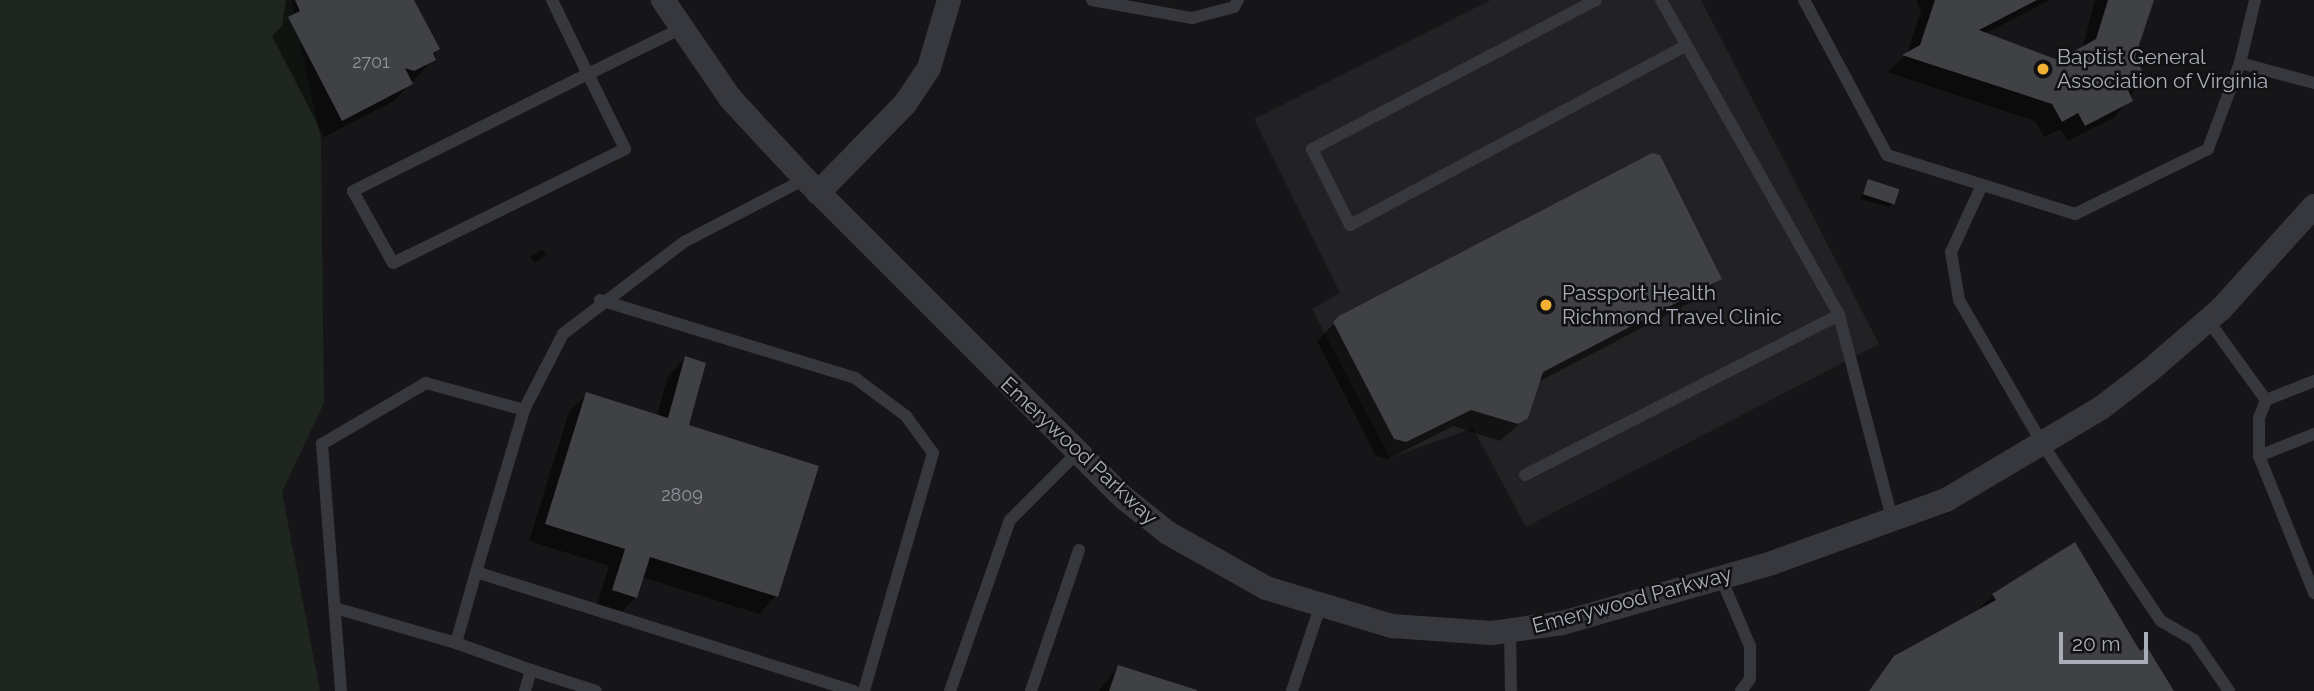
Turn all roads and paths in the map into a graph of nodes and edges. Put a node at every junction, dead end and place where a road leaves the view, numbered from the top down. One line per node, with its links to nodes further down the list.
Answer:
1 (552, 0): 13 (lane)
2 (663, 0): 10 (street, Emerywood Parkway)
3 (949, 0): 16 (street)
4 (1092, 0): 5 (lane)
5 (1238, 0)
6 (1596, 0): 11 (lane)
7 (1661, 0): 11 (lane)
8 (1804, 0): 15 (lane)
9 (2255, 0): 12 (lane)
10 (682, 29): 13 (lane); 16 (street, Emerywood Parkway)
11 (1683, 47): 19 (lane)
12 (2240, 64): 14 (lane); 15 (lane)
13 (589, 74): 13 (lane)
14 (2314, 83)
15 (1982, 185): 25 (lane)
16 (812, 186): 18 (lane); 26 (street, Emerywood Parkway)
17 (2314, 206): 20 (street, Emerywood Parkway)
18 (600, 300): 23 (lane); 43 (lane)
19 (1839, 315): 28 (lane); 29 (lane)
20 (2208, 320): 22 (lane); 25 (street, Emerywood Parkway)
21 (2314, 381): 22 (lane)
22 (2266, 400): 27 (lane)
23 (524, 410): 31 (lane); 35 (lane)
24 (2314, 435): 27 (lane)
25 (2043, 445): 29 (street, Emerywood Parkway); 49 (lane)
26 (1077, 453): 34 (street, Emerywood Parkway); 44 (lane)
27 (2259, 456): 33 (lane)
28 (1525, 475)
29 (1893, 522): 32 (street, Emerywood Parkway)
30 (1079, 550): 45 (lane)
31 (476, 572): 37 (lane); 42 (lane)
32 (1721, 578): 36 (street, Emerywood Parkway); 48 (lane)
33 (2314, 593)
34 (1320, 607): 36 (street, Emerywood Parkway); 46 (lane)
35 (335, 608): 37 (lane); 39 (lane)
36 (1510, 630): 47 (lane)
37 (456, 643): 38 (lane)
38 (531, 670): 40 (lane); 41 (lane)
39 (341, 691)
40 (525, 691)
41 (596, 691)
42 (854, 691)
43 (864, 691)
44 (950, 691)
45 (1031, 691)
46 (1292, 691)
47 (1511, 691)
48 (1741, 691)
49 (2229, 691)

